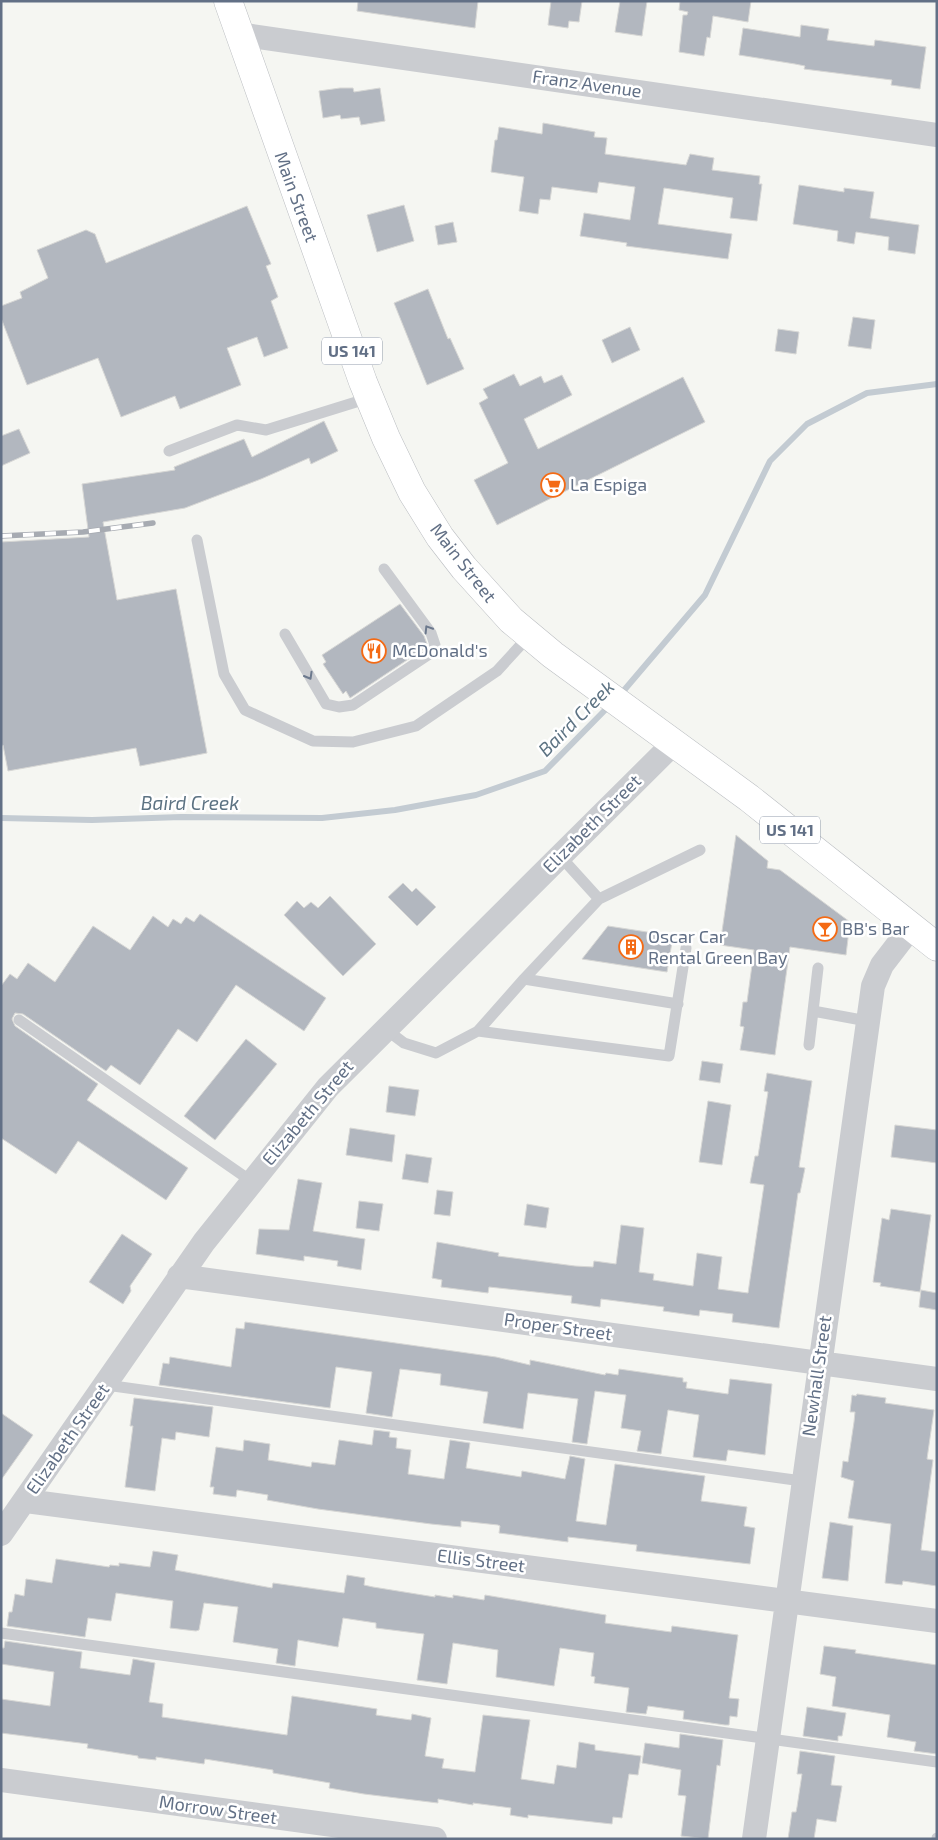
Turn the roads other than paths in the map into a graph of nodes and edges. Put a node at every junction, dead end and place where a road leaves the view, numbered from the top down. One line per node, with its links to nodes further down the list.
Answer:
1 (228, 1): 2 (main road, Main Street / US 141)
2 (238, 34): 3 (street, Franz Avenue); 4 (main road, Main Street / US 141)
3 (937, 135)
4 (369, 398): 5 (lane); 9 (main road, Main Street / US 141)
5 (169, 451)
6 (197, 540): 9 (lane)
7 (384, 569): 8 (lane, one-way to 7)
8 (285, 634)
9 (529, 636): 10 (main road, Main Street / US 141)
10 (674, 743): 12 (street, Elizabeth Street); 14 (main road, Main Street / US 141)
11 (700, 850): 13 (lane)
12 (560, 856): 13 (lane); 23 (street, Elizabeth Street)
13 (599, 899): 18 (lane)
14 (912, 926): 15 (main road, Main Street / US 141); 22 (street, Newhall Street)
15 (937, 947)
16 (686, 948): 19 (lane)
17 (818, 968): 20 (lane)
18 (524, 979): 19 (lane); 24 (lane)
19 (678, 1004): 24 (lane)
20 (813, 1011): 22 (lane); 25 (lane)
21 (19, 1020): 26 (lane)
22 (868, 1021): 28 (street, Newhall Street)
23 (384, 1028): 24 (lane); 26 (street, Elizabeth Street)
24 (478, 1031)
25 (809, 1045)
26 (251, 1181): 27 (street, Elizabeth Street)
27 (179, 1276): 28 (street, Proper Street); 30 (street, Elizabeth Street)
28 (818, 1362): 29 (street, Proper Street); 31 (street, Newhall Street)
29 (937, 1379)
30 (106, 1385): 31 (lane); 32 (street, Elizabeth Street)
31 (802, 1481): 34 (street, Newhall Street)
32 (26, 1501): 33 (street, Elizabeth Street); 34 (street, Ellis Street)
33 (1, 1534)
34 (786, 1601): 35 (street, Ellis Street); 37 (street, Newhall Street)
35 (937, 1621)
36 (1, 1633): 37 (lane)
37 (768, 1737): 38 (lane); 41 (street, Newhall Street)
38 (937, 1762)
39 (1, 1780): 40 (street, Morrow Street)
40 (435, 1839)
41 (754, 1839)

